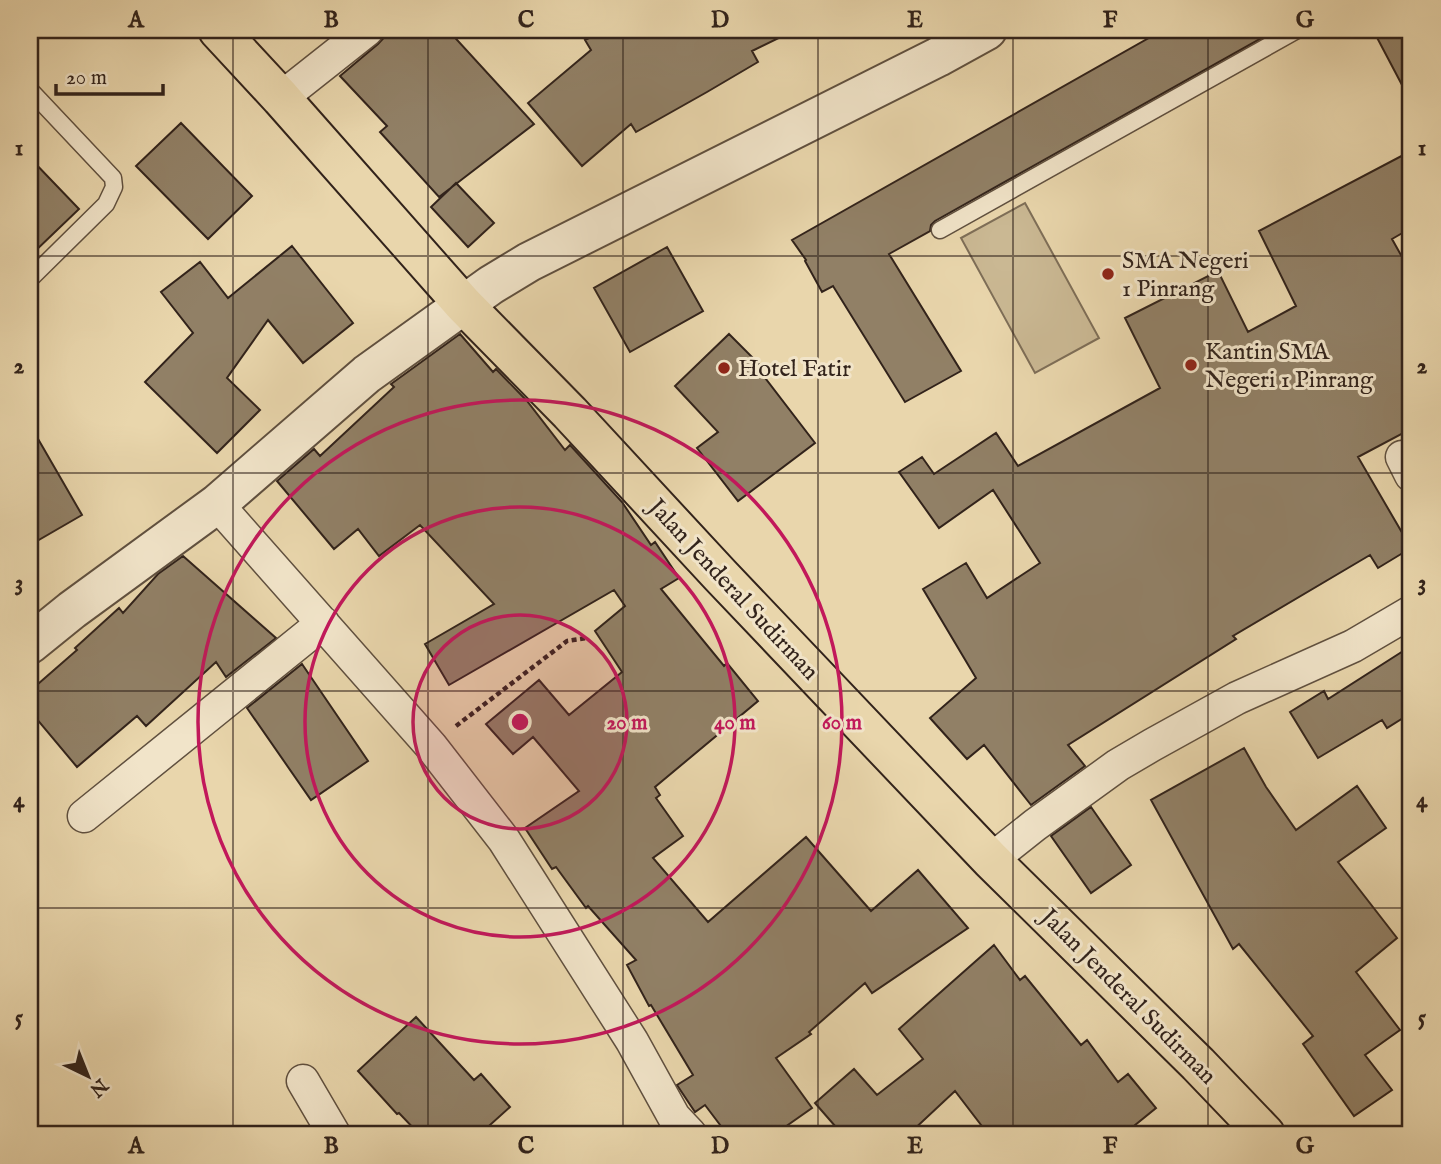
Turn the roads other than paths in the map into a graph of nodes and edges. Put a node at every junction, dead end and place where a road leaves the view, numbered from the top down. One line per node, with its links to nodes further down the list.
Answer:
1 (218, 30): 6 (highway, Jalan Jenderal Sudirman)
2 (367, 30): 6 (street)
3 (986, 30): 9 (street)
4 (1297, 30): 7 (lane)
5 (30, 90): 8 (lane)
6 (281, 98): 9 (highway, Jalan Jenderal Sudirman)
7 (940, 230)
8 (30, 279)
9 (463, 304): 10 (street); 15 (highway, Jalan Jenderal Sudirman)
10 (217, 504): 12 (street); 13 (street)
11 (1411, 612): 15 (street)
12 (323, 623): 14 (street); 18 (street)
13 (30, 644)
14 (84, 816)
15 (991, 860): 19 (highway, Jalan Jenderal Sudirman)
16 (303, 1081): 17 (street)
17 (334, 1134)
18 (690, 1134)
19 (1265, 1134)

